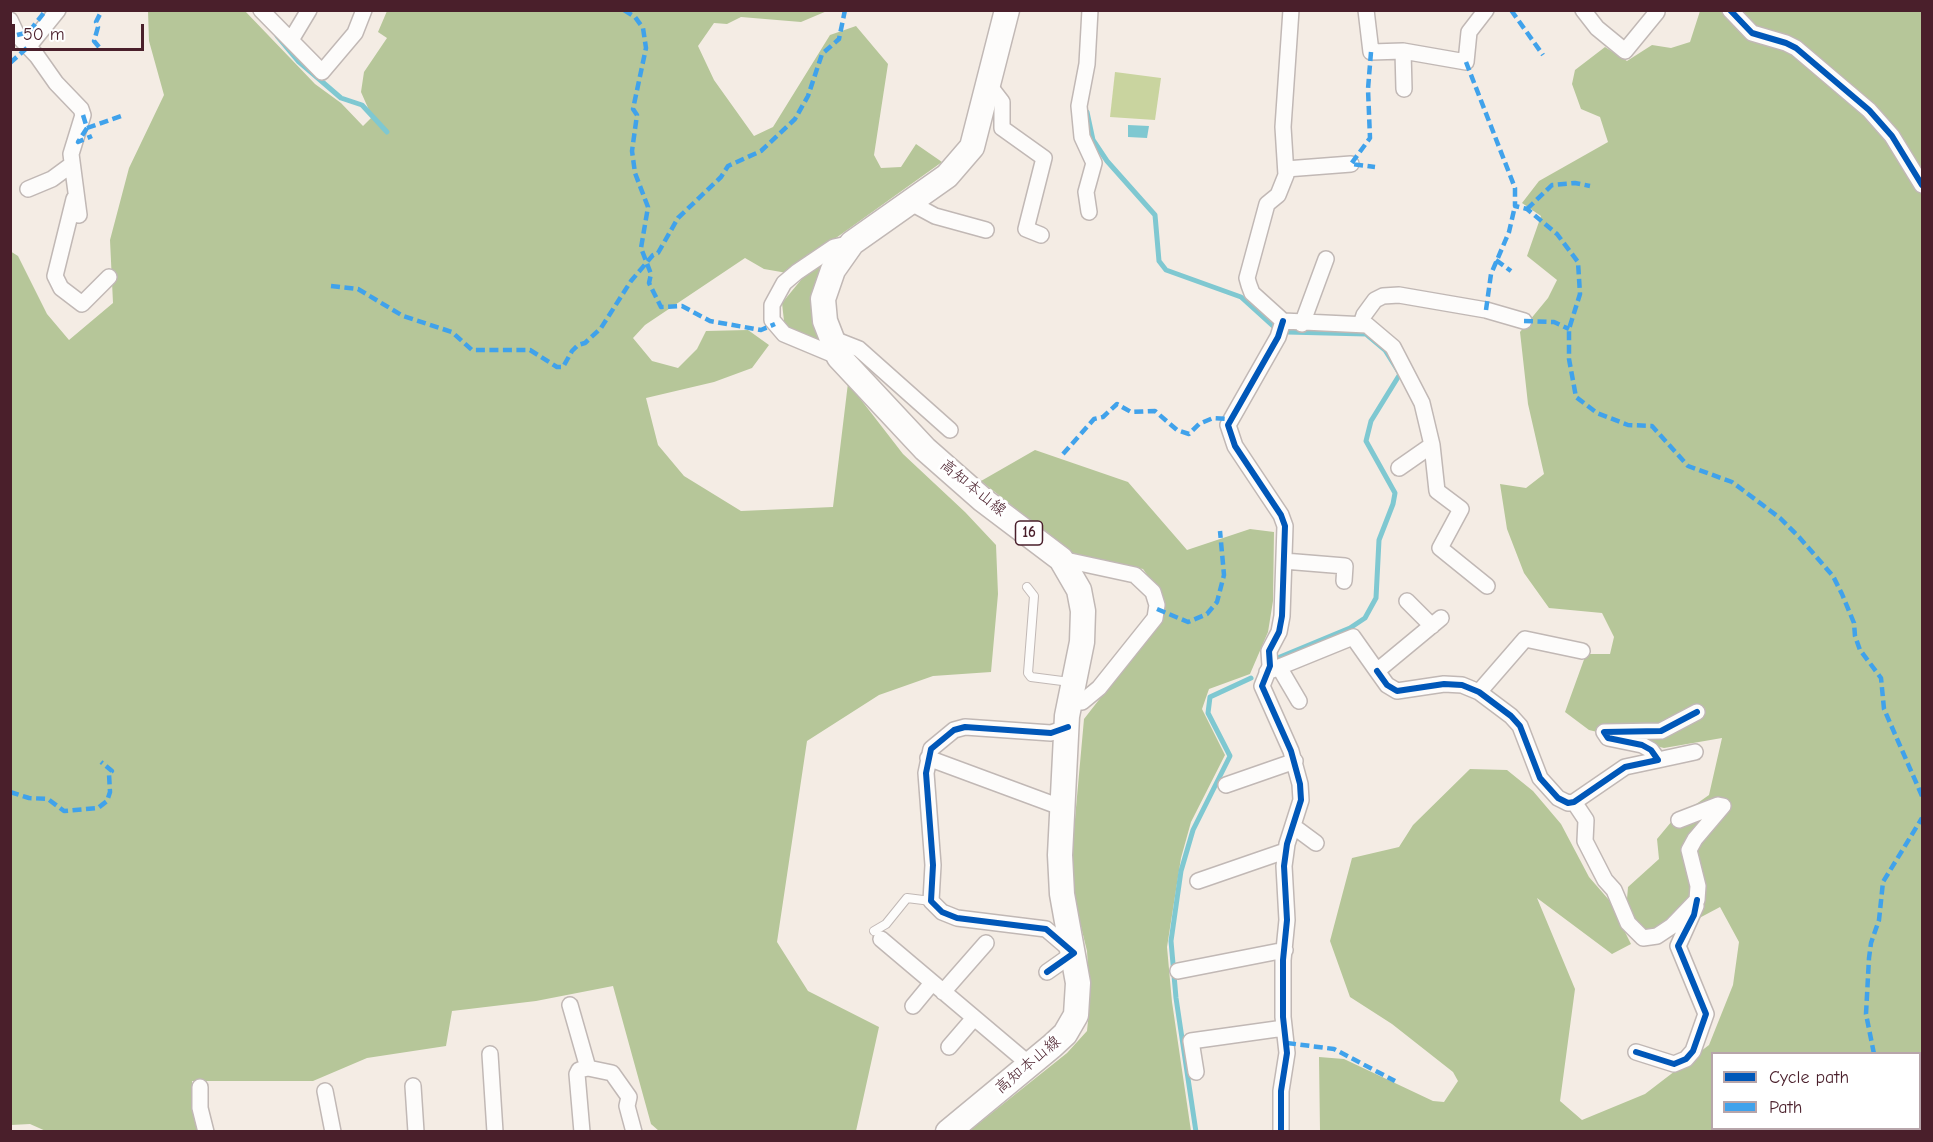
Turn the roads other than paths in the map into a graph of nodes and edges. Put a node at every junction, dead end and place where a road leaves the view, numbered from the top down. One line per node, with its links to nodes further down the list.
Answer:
1 (58, 10): 15 (street)
2 (261, 10): 14 (street)
3 (309, 10): 14 (street)
4 (364, 10): 14 (street)
5 (1007, 10): 17 (main road, 高知本山線 / 16)
6 (1090, 10): 26 (street)
7 (1291, 10): 21 (street)
8 (1366, 10): 16 (street)
9 (1486, 10): 16 (street)
10 (1583, 10): 12 (street)
11 (1730, 10): 22 (street)
12 (1657, 12)
13 (10, 20): 15 (street)
14 (291, 40)
15 (28, 47): 20 (street)
16 (1403, 51): 18 (street)
17 (989, 85): 25 (main road, 高知本山線 / 16); 29 (street)
18 (1404, 89)
19 (1351, 164): 21 (street)
20 (71, 165): 23 (street); 24 (street)
21 (1286, 169): 33 (street)
22 (1923, 185)
23 (77, 188): 27 (street); 32 (street)
24 (28, 189)
25 (911, 203): 28 (street); 30 (main road, 高知本山線 / 16)
26 (1089, 212)
27 (79, 215)
28 (986, 230)
29 (1041, 235)
30 (852, 243): 37 (main road, 高知本山線 / 16); 37 (street)
31 (1326, 259): 35 (street)
32 (109, 277)
33 (1283, 321): 35 (street); 42 (street)
34 (1524, 321): 36 (street)
35 (1302, 324): 36 (street)
36 (1361, 324): 39 (street)
37 (835, 347): 38 (street); 41 (main road, 高知本山線 / 16)
38 (950, 430)
39 (1432, 445): 40 (street); 44 (street)
40 (1399, 468)
41 (1061, 559): 50 (main road, 高知本山線 / 16); 50 (street)
42 (1284, 561): 43 (street); 48 (street)
43 (1344, 581)
44 (1487, 586)
45 (1027, 587): 50 (lane)
46 (1407, 601): 49 (street)
47 (1582, 651): 51 (street)
48 (1273, 670): 49 (street); 52 (street); 58 (street)
49 (1377, 671): 51 (street)
50 (1072, 692): 54 (main road, 高知本山線 / 16)
51 (1479, 692): 60 (street)
52 (1299, 701)
53 (1697, 712): 57 (street)
54 (1068, 728): 56 (street); 61 (main road, 高知本山線 / 16)
55 (1695, 752): 57 (street)
56 (928, 758): 61 (street); 68 (street)
57 (1658, 760): 60 (street)
58 (1295, 761): 59 (street); 63 (street)
59 (1226, 785)
60 (1574, 802): 67 (street)
61 (1063, 808): 72 (main road, 高知本山線 / 16)
62 (1679, 820): 67 (street)
63 (1293, 826): 64 (street); 65 (street)
64 (1316, 843)
65 (1285, 851): 66 (street); 71 (street)
66 (1198, 880)
67 (1697, 900): 81 (street)
68 (931, 901): 69 (lane); 72 (street)
69 (878, 935): 75 (street)
70 (986, 943): 75 (street)
71 (1284, 950): 73 (street); 79 (street)
72 (1074, 952): 74 (street); 83 (main road, 高知本山線 / 16)
73 (1179, 971)
74 (1047, 972)
75 (938, 988): 77 (street); 78 (street)
76 (570, 1005): 84 (street)
77 (913, 1006)
78 (974, 1018): 80 (street); 83 (street)
79 (1284, 1028): 85 (street); 96 (street)
80 (949, 1047)
81 (1636, 1052)
82 (490, 1054): 92 (street)
83 (1029, 1064): 95 (main road, 高知本山線 / 16)
84 (588, 1068): 93 (street); 94 (street)
85 (1196, 1072)
86 (413, 1086): 91 (street)
87 (200, 1087): 89 (street)
88 (326, 1091): 90 (street)
89 (206, 1131)
90 (333, 1131)
91 (416, 1131)
92 (495, 1131)
93 (582, 1131)
94 (634, 1131)
95 (948, 1131)
96 (1281, 1131)

